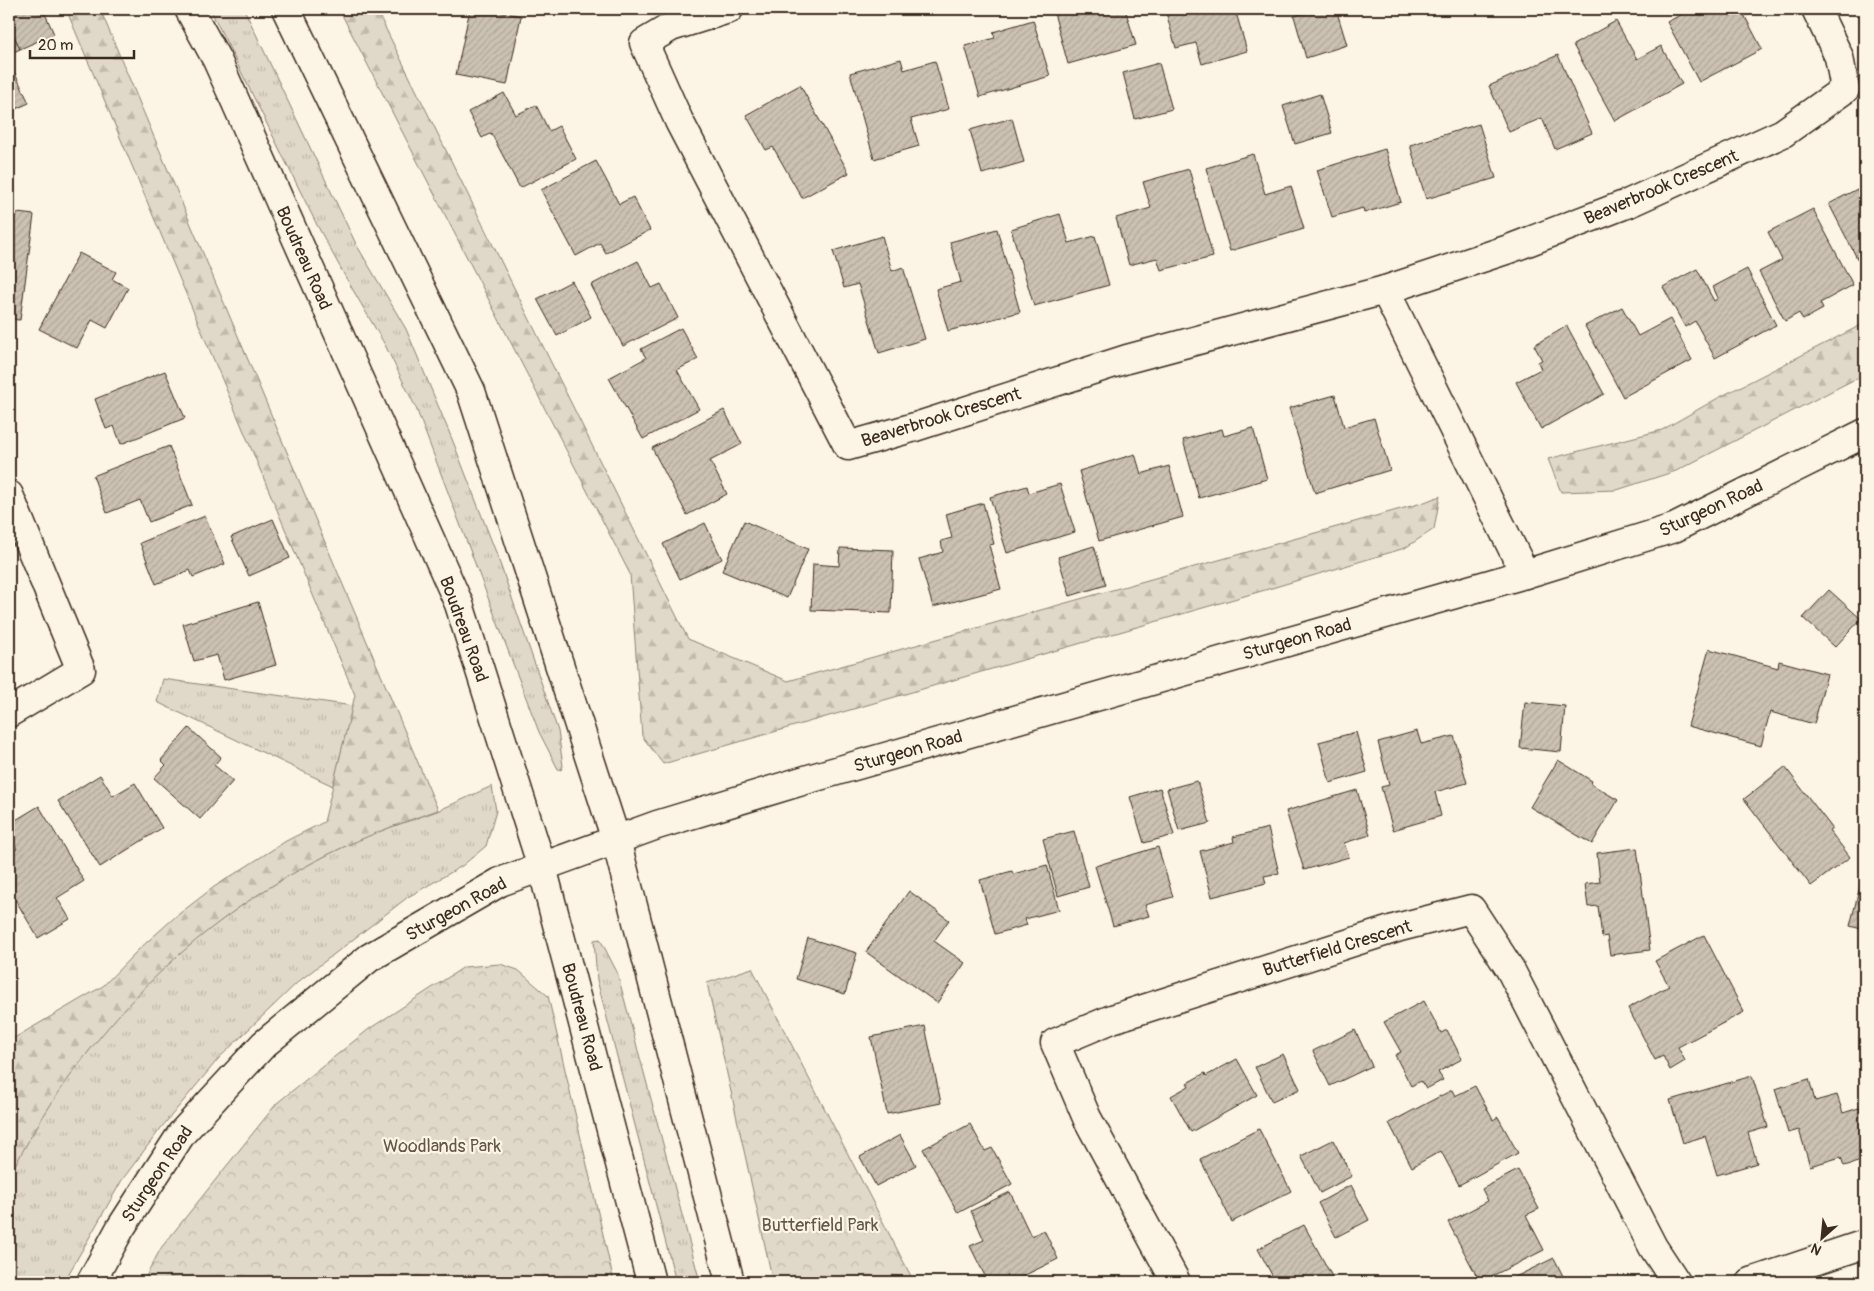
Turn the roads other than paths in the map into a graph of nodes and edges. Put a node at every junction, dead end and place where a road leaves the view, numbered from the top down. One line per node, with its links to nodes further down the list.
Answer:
1 (189, 9): 11 (main road, Boudreau Road)
2 (286, 9): 10 (main road)
3 (729, 9): 5 (main road, Beaverbrook Crescent)
4 (1816, 9): 5 (main road, Beaverbrook Crescent)
5 (1385, 290): 8 (main road)
6 (1865, 433): 8 (main road, Sturgeon Road)
7 (9, 494): 9 (main road)
8 (1525, 574): 10 (main road, Sturgeon Road)
9 (9, 714)
10 (616, 840): 11 (main road, Sturgeon Road); 15 (main road)
11 (542, 867): 13 (main road, Sturgeon Road); 14 (main road, Boudreau Road)
12 (1865, 1244): 18 (main road)
13 (91, 1282)
14 (651, 1282)
15 (730, 1282)
16 (1176, 1282): 17 (main road, Butterfield Crescent)
17 (1676, 1282)
18 (1751, 1282)

